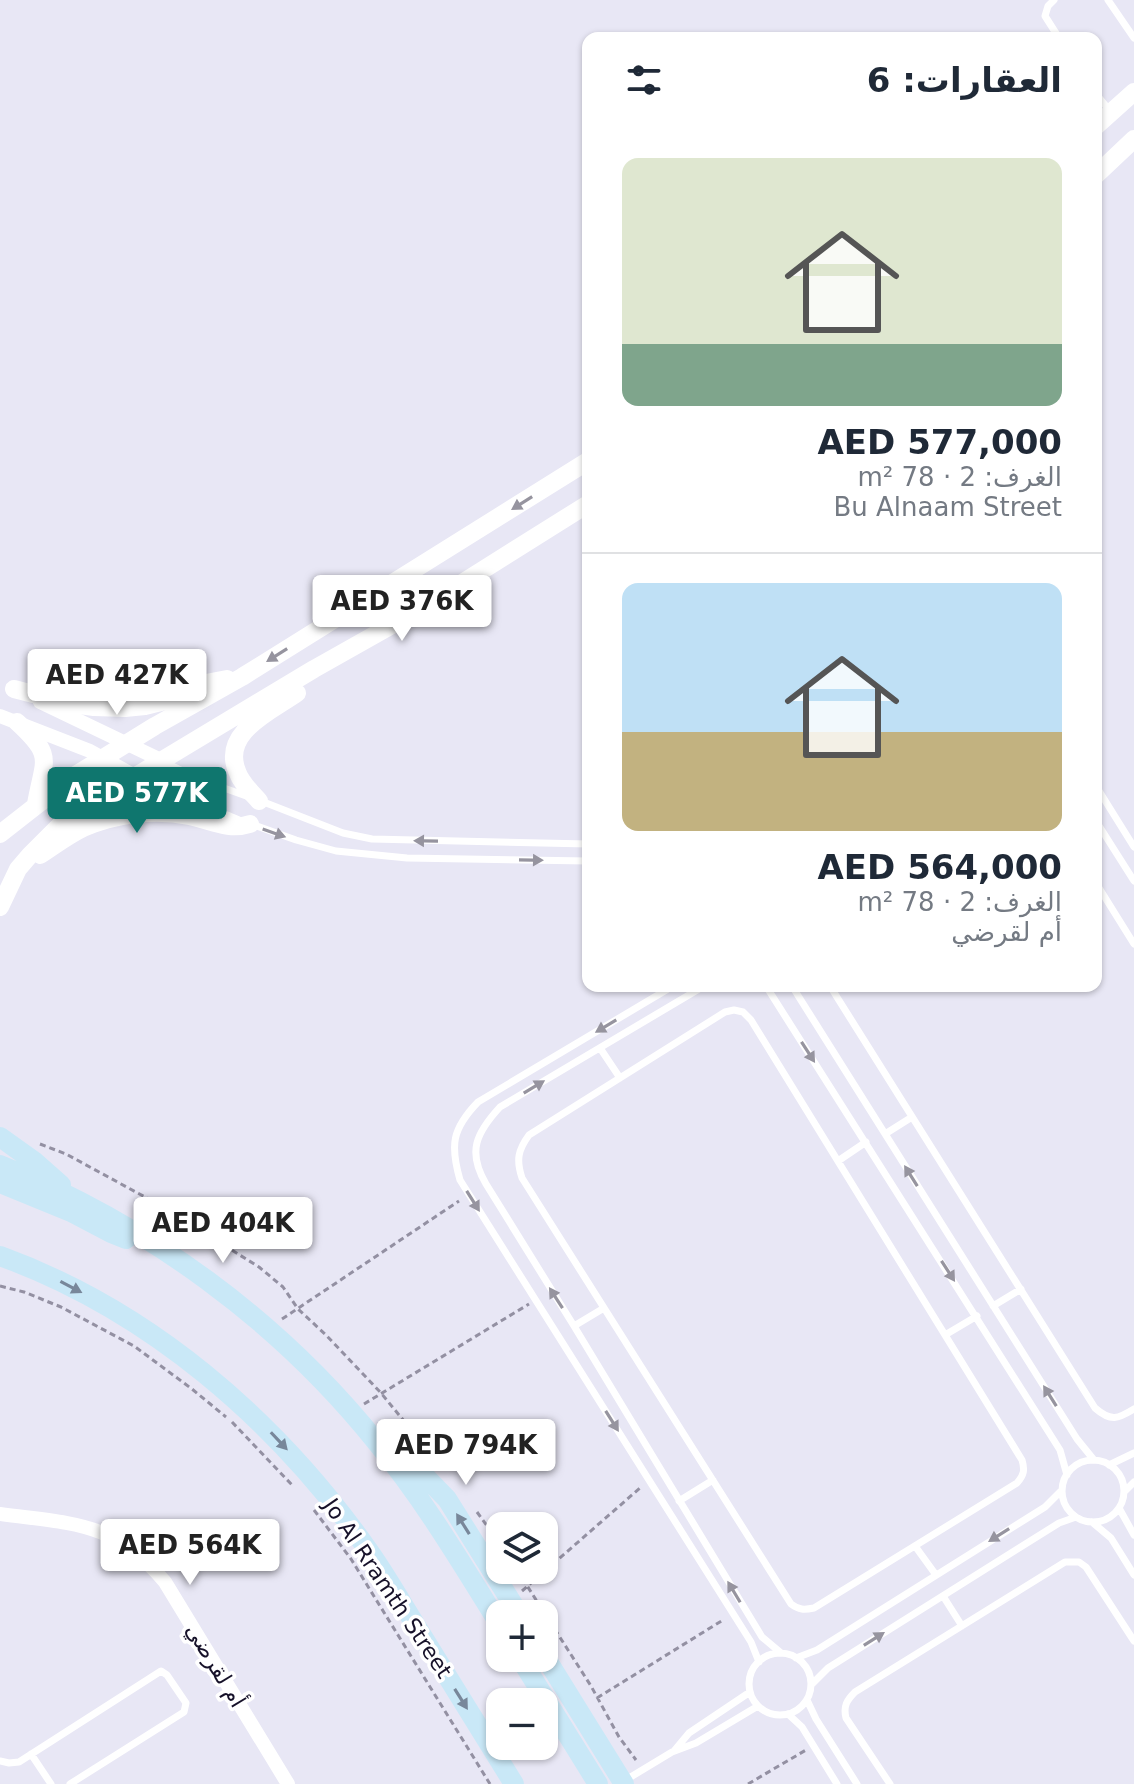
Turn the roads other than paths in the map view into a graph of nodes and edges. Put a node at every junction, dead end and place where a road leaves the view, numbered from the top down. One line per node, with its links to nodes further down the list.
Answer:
1 (1054, 0): 3 (lane)
2 (1108, 0): 4 (lane)
3 (1055, 32)
4 (1134, 38)
5 (1134, 92): 7 (street)
6 (1102, 102): 7 (lane)
7 (1111, 113): 8 (street)
8 (1102, 121)
9 (1134, 139): 10 (street)
10 (1102, 169)
11 (582, 465): 14 (street, one-way to 14)
12 (582, 508): 13 (street)
13 (314, 669): 19 (street); 22 (street)
14 (242, 677): 15 (street); 17 (street)
15 (7, 686): 17 (street)
16 (8, 719): 18 (street); 23 (street)
17 (127, 743): 18 (street); 19 (street)
18 (103, 758): 20 (street); 23 (street)
19 (161, 760): 20 (street); 22 (lane)
20 (135, 776): 24 (lane); 30 (street)
21 (1102, 796): 28 (lane)
22 (259, 801): 27 (lane, one-way to 22)
23 (36, 804): 26 (street)
24 (250, 824): 29 (lane, one-way to 29); 30 (street)
25 (1102, 830): 31 (lane)
26 (0, 834)
27 (582, 844)
28 (1134, 847)
29 (582, 861)
30 (18, 869): 33 (street)
31 (1134, 881)
32 (1102, 893): 34 (lane)
33 (0, 907)
34 (1134, 944)
35 (663, 992): 86 (lane, one-way to 86)
36 (694, 992): 40 (lane)
37 (770, 992): 45 (lane, one-way to 45)
38 (796, 992): 43 (lane)
39 (834, 992): 42 (lane)
40 (600, 1048): 41 (lane); 58 (lane, one-way to 40)
41 (620, 1078): 46 (lane); 56 (lane)
42 (912, 1117): 43 (lane); 54 (lane)
43 (885, 1134): 55 (lane, one-way to 43)
44 (0, 1137): 49 (main road)
45 (866, 1142): 46 (lane); 57 (lane, one-way to 57)
46 (838, 1161): 59 (lane)
47 (0, 1165): 49 (main road)
48 (0, 1183): 50 (main road)
49 (86, 1204): 50 (main road)
50 (149, 1241): 61 (main road)
51 (0, 1256): 53 (main road, Jo Al Rramth Street)
52 (0, 1269): 53 (main road)
53 (42, 1273): 101 (main road, Jo Al Rramth Street, one-way to 101)
54 (1021, 1289): 55 (lane); 60 (lane)
55 (993, 1306): 63 (lane, one-way to 55)
56 (604, 1308): 58 (lane); 66 (lane)
57 (977, 1316): 59 (lane); 65 (lane)
58 (574, 1326): 70 (lane)
59 (945, 1335): 76 (lane)
60 (1134, 1409)
61 (351, 1412): 80 (main road, one-way to 61); 81 (main road)
62 (1134, 1453): 64 (lane)
63 (1094, 1460): 64 (lane); 65 (lane)
64 (1109, 1465): 69 (lane)
65 (1067, 1475): 68 (lane)
66 (713, 1480): 70 (lane); 76 (lane)
67 (1134, 1482): 69 (lane)
68 (1062, 1490): 73 (lane); 77 (lane, one-way to 77)
69 (1124, 1492): 71 (lane)
70 (679, 1501): 84 (lane, one-way to 70)
71 (1119, 1508): 74 (lane); 75 (lane)
72 (0, 1514): 100 (street, أم لقرضي)
73 (1076, 1517): 74 (lane); 79 (lane)
74 (1092, 1522): 78 (lane)
75 (1134, 1535)
76 (915, 1546): 77 (lane)
77 (936, 1575): 85 (lane)
78 (1134, 1575)
79 (943, 1596): 82 (lane); 89 (lane, one-way to 79)
80 (510, 1600)
81 (486, 1603)
82 (962, 1626): 83 (lane); 105 (lane)
83 (1134, 1641)
84 (781, 1653): 85 (lane); 86 (lane)
85 (796, 1658): 89 (lane)
86 (759, 1662): 90 (lane)
87 (529, 1672): 102 (main road)
88 (555, 1672): 97 (main road)
89 (811, 1685): 91 (lane)
90 (750, 1692): 92 (lane); 94 (lane)
91 (807, 1700): 93 (lane); 104 (lane)
92 (758, 1706): 93 (lane); 94 (lane)
93 (788, 1714): 103 (lane)
94 (672, 1752): 97 (lane)
95 (31, 1754): 96 (lane); 98 (lane); 99 (lane)
96 (0, 1761)
97 (623, 1783)
98 (51, 1784)
99 (70, 1784)
100 (288, 1784)
101 (514, 1784)
102 (598, 1784)
103 (837, 1784)
104 (857, 1784)
105 (890, 1784)

